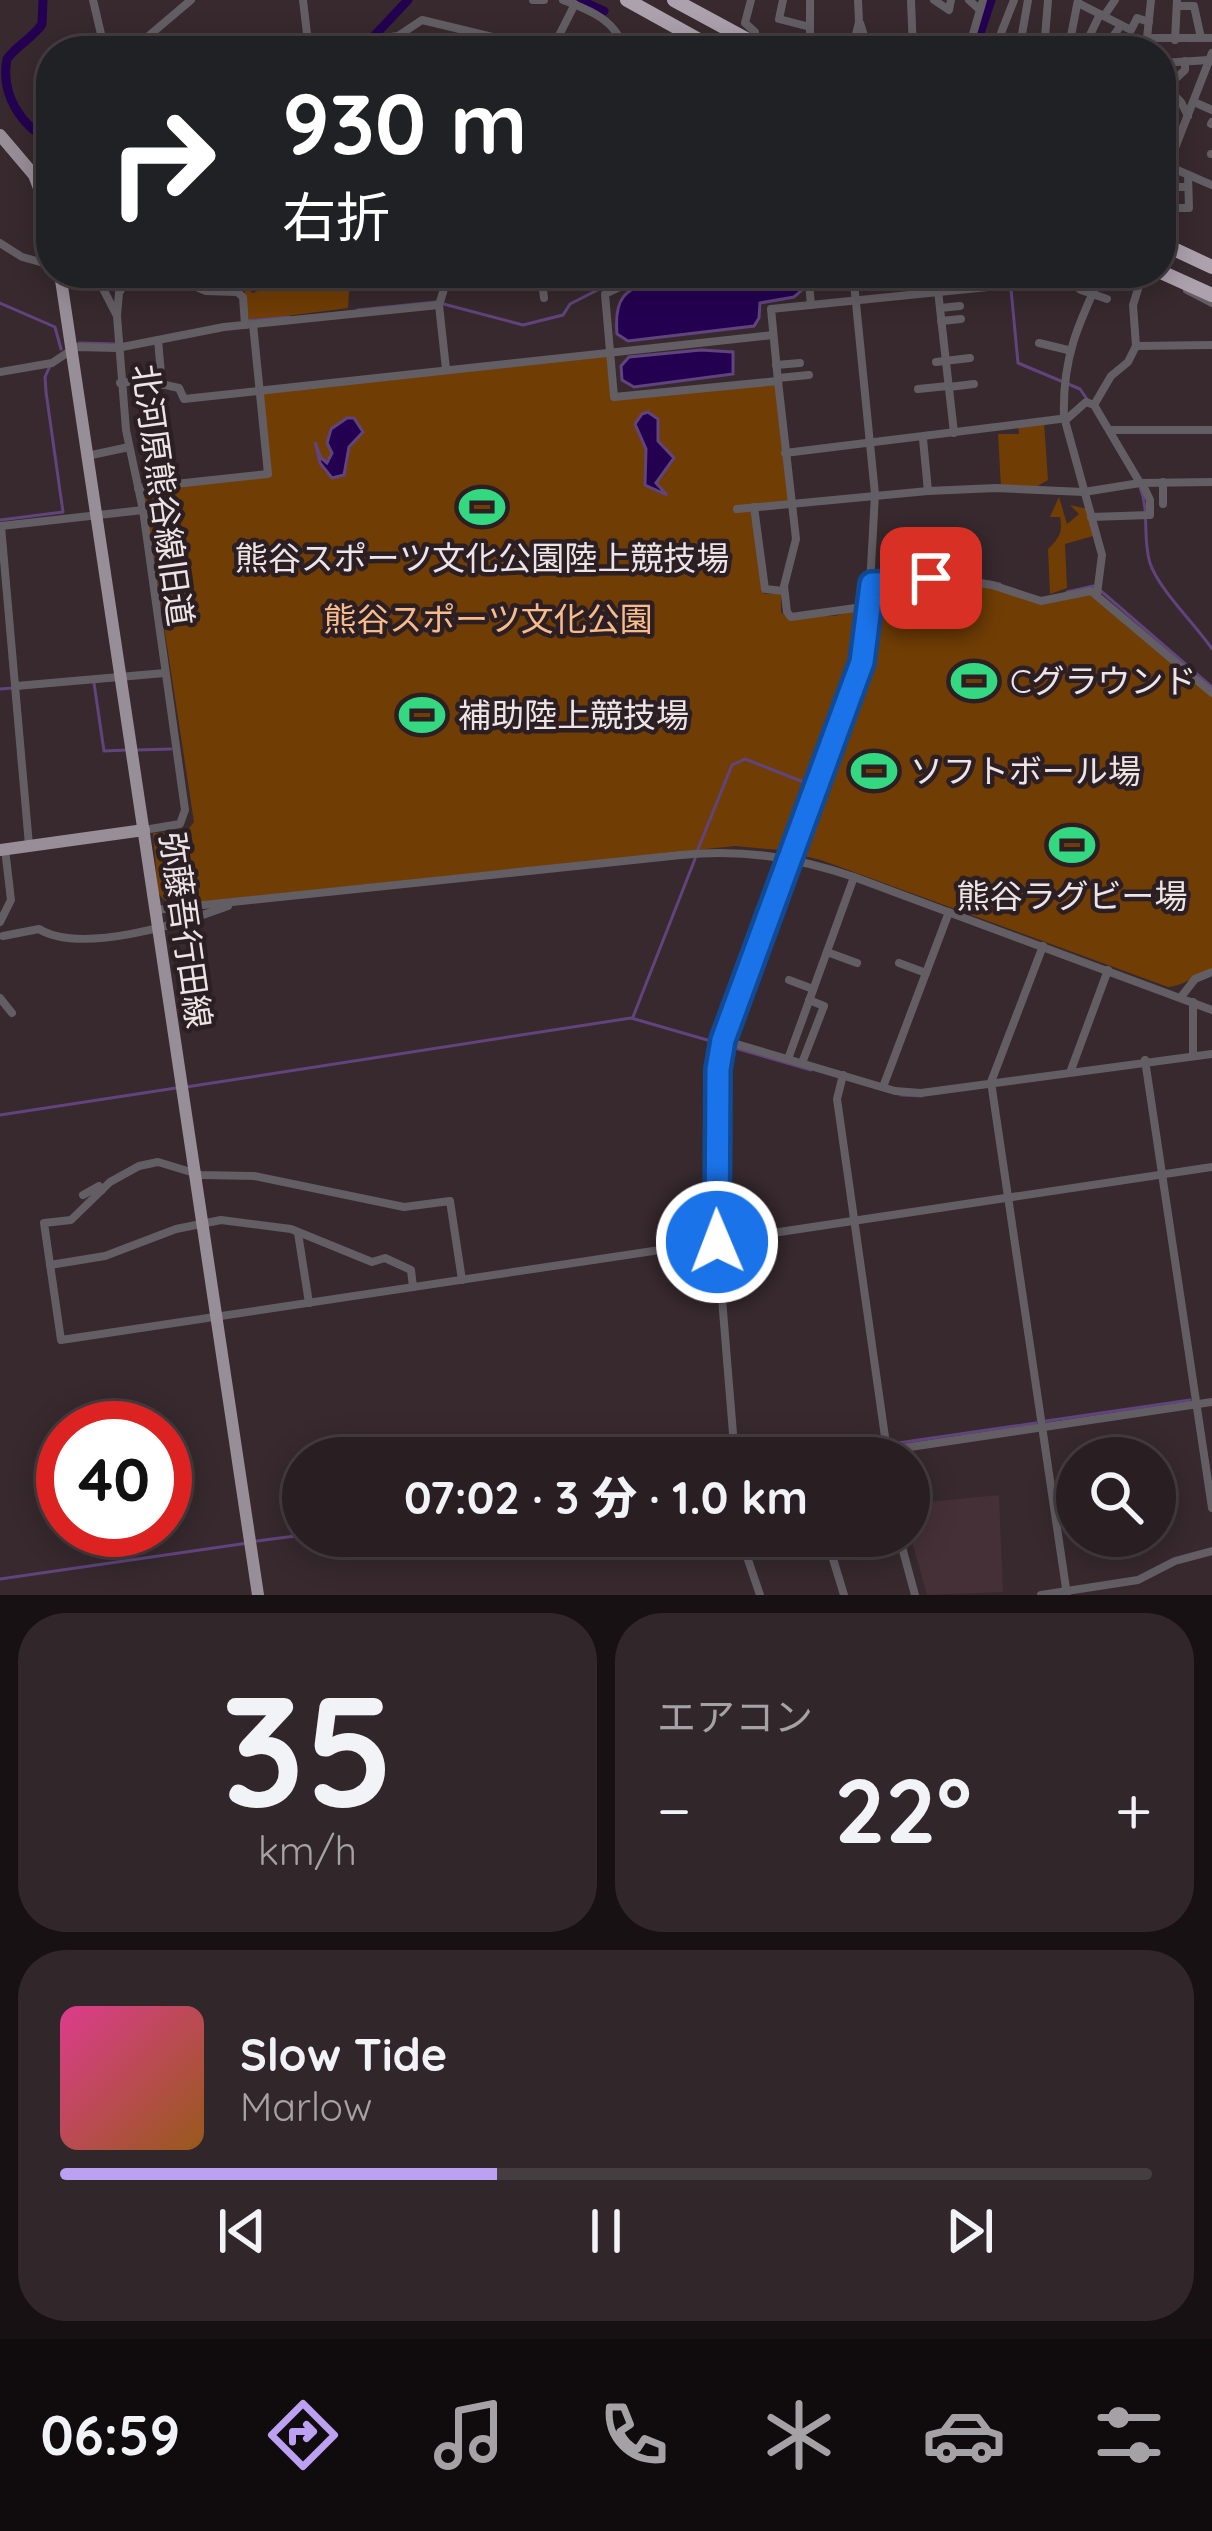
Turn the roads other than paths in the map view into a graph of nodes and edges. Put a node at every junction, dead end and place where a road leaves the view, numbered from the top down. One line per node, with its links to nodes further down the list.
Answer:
1 (93, 0): 35 (street)
2 (191, 0): 36 (street)
3 (303, 0): 37 (street)
4 (533, 0): 5 (street)
5 (544, 0)
6 (563, 0): 24 (street)
7 (627, 0): 29 (highway)
8 (639, 0): 29 (highway)
9 (674, 0): 43 (highway)
10 (687, 0): 44 (street)
11 (751, 0): 45 (street)
12 (782, 0): 33 (street)
13 (810, 0): 33 (street)
14 (858, 0): 30 (street)
15 (911, 0): 49 (street)
16 (934, 0): 17 (street)
17 (951, 0)
18 (969, 0): 27 (street)
19 (1014, 0): 51 (street)
20 (1028, 0): 52 (street)
21 (1048, 0): 53 (street)
22 (1115, 0): 28 (street)
23 (1151, 0): 31 (street)
24 (576, 2): 40 (street); 41 (street)
25 (1078, 2): 28 (street); 34 (street)
26 (1177, 3): 57 (street); 58 (street)
27 (981, 4): 50 (street)
28 (1102, 15): 32 (street); 34 (street)
29 (664, 21): 42 (highway)
30 (859, 22): 47 (street); 48 (street)
31 (1149, 22): 32 (street); 56 (street)
32 (1121, 26): 55 (street)
33 (810, 27): 46 (street)
34 (1073, 28): 54 (street)
35 (101, 36)
36 (149, 36)
37 (308, 36)
38 (398, 36): 39 (street)
39 (489, 36)
40 (559, 36)
41 (620, 36)
42 (692, 36)
43 (740, 36)
44 (743, 36)
45 (755, 36)
46 (810, 36)
47 (856, 36)
48 (866, 36)
49 (912, 36)
50 (972, 36)
51 (1000, 36)
52 (1022, 36)
53 (1044, 36)
54 (1071, 36)
55 (1114, 36)
56 (1150, 36)
57 (1175, 36)
58 (1206, 38): 59 (street)
59 (1176, 40)
60 (1211, 57): 61 (street); 65 (street)
61 (1185, 61): 62 (street); 63 (street)
62 (1176, 62)
63 (1176, 77)
64 (1176, 98): 67 (street)
65 (1194, 102): 66 (street); 67 (street)
66 (1212, 110)
67 (1188, 116): 69 (street)
68 (0, 135): 72 (main road)
69 (1176, 142)
70 (1176, 172): 71 (street)
71 (1188, 175): 73 (street); 75 (street)
72 (36, 180)
73 (1212, 185)
74 (1176, 188): 75 (street)
75 (1188, 188): 76 (street)
76 (1176, 208)
77 (0, 243): 79 (street)
78 (1176, 248): 80 (highway)
79 (36, 261)
80 (1212, 264)
81 (1176, 280): 101 (highway)
82 (1176, 285): 101 (street)
83 (62, 288): 119 (main road, 弥藤吾行田線)
84 (103, 288): 107 (street)
85 (122, 288): 107 (street)
86 (200, 288): 110 (street)
87 (444, 288): 104 (street)
88 (543, 288): 99 (street)
89 (618, 288): 121 (street)
90 (809, 288): 103 (street)
91 (855, 288): 102 (street)
92 (938, 288): 97 (street)
93 (975, 288): 97 (street)
94 (1082, 288): 98 (street)
95 (1095, 288): 98 (street)
96 (1140, 288): 117 (street)
97 (938, 292): 102 (street); 106 (street)
98 (1092, 294): 100 (street); 120 (street)
99 (544, 298)
100 (1107, 299)
101 (1212, 299)
102 (856, 300): 103 (street); 142 (street)
103 (811, 304): 111 (street)
104 (439, 305): 110 (street, 北河原熊谷線旧道); 126 (street)
105 (960, 306): 106 (street)
106 (940, 308): 109 (street)
107 (117, 316): 118 (street)
108 (961, 319): 109 (street)
109 (941, 321): 114 (street)
110 (249, 325): 112 (street, 北河原熊谷線旧道); 135 (street)
111 (773, 334): 121 (street); 125 (street)
112 (158, 340): 118 (street, 北河原熊谷線旧道); 132 (street)
113 (1039, 343): 120 (street)
114 (944, 344): 116 (street); 123 (street)
115 (1212, 345): 117 (street)
116 (930, 346)
117 (1136, 346): 136 (street)
118 (117, 348): 119 (street); 130 (street, 北河原熊谷線旧道)
119 (71, 349): 127 (street); 145 (main road, 弥藤吾行田線)
120 (1068, 350): 137 (street)
121 (610, 352): 126 (street); 129 (street)
122 (970, 358): 123 (street)
123 (941, 362): 133 (street)
124 (800, 363): 125 (street)
125 (776, 365): 129 (street)
126 (446, 369): 135 (street)
127 (0, 372)
128 (808, 375): 129 (street)
129 (778, 379): 144 (street)
130 (120, 383): 132 (street); 143 (street, 北河原熊谷線旧道)
131 (974, 384): 133 (street)
132 (163, 385): 135 (street)
133 (949, 386): 134 (street); 140 (street)
134 (918, 389)
135 (260, 390): 149 (street)
136 (1091, 404): 137 (street); 138 (street)
137 (1064, 418): 140 (street); 151 (street)
138 (1110, 430): 139 (street); 148 (street)
139 (1212, 430)
140 (954, 433): 141 (street)
141 (922, 439): 142 (street); 150 (street)
142 (871, 445): 144 (street); 152 (street)
143 (129, 447): 145 (street); 149 (street, 北河原熊谷線旧道)
144 (785, 453): 153 (street)
145 (87, 456): 158 (main road, 弥藤吾行田線)
146 (1163, 482): 147 (street); 148 (street); 154 (street)
147 (1212, 482)
148 (1139, 483): 151 (street); 159 (street)
149 (138, 488): 157 (street, 北河原熊谷線旧道)
150 (928, 491): 151 (street); 152 (street)
151 (1084, 493): 159 (street)
152 (875, 494): 153 (street); 161 (street)
153 (792, 504): 155 (street); 162 (street)
154 (1163, 504)
155 (754, 507): 156 (street); 162 (street)
156 (737, 508)
157 (143, 510): 158 (street); 165 (street, 北河原熊谷線旧道)
158 (95, 514): 160 (street); 166 (main road, 弥藤吾行田線)
159 (1091, 517): 163 (street)
160 (1, 526): 167 (street)
161 (872, 584): 163 (street); 164 (street)
162 (784, 591): 164 (street)
163 (1097, 593): 168 (street)
164 (870, 606): 172 (street)
165 (165, 673): 166 (street); 169 (street, 北河原熊谷線旧道)
166 (120, 677): 167 (street); 169 (main road, 弥藤吾行田線)
167 (16, 690): 170 (street)
168 (1211, 690)
169 (144, 830): 170 (main road); 175 (main road, 弥藤吾行田線)
170 (29, 845): 171 (main road)
171 (3, 849): 177 (street)
172 (789, 857): 173 (street); 174 (street); 195 (street)
173 (854, 877): 176 (street); 181 (street)
174 (237, 902): 175 (street); 178 (street)
175 (156, 910): 178 (main road, 弥藤吾行田線)
176 (949, 912): 180 (street); 186 (street)
177 (0, 922): 179 (street)
178 (158, 928): 179 (street); 206 (main road, 弥藤吾行田線)
179 (2, 939)
180 (1043, 946): 184 (street); 203 (street)
181 (827, 952): 182 (street); 188 (street)
182 (857, 963)
183 (899, 963): 186 (street)
184 (1108, 970): 189 (street); 201 (street)
185 (1212, 972): 189 (street)
186 (926, 973): 204 (street)
187 (789, 980): 188 (street)
188 (813, 989): 190 (street)
189 (1181, 997): 192 (street)
190 (809, 1000): 198 (street); 200 (street)
191 (1, 1002): 194 (street)
192 (1193, 1002): 193 (street); 196 (street)
193 (1212, 1010)
194 (12, 1013)
195 (723, 1040): 198 (street); 214 (street)
196 (1193, 1054): 197 (street); 199 (street)
197 (1212, 1054)
198 (788, 1059): 200 (street)
199 (1145, 1060): 201 (street); 207 (street)
200 (802, 1064): 202 (street)
201 (1071, 1070): 203 (street)
202 (843, 1075): 204 (street); 212 (street)
203 (991, 1082): 204 (street); 210 (street)
204 (883, 1087)
205 (1212, 1167): 207 (street)
206 (195, 1173): 208 (street); 211 (main road, 弥藤吾行田線); 216 (street)
207 (1162, 1175): 210 (street); 221 (street)
208 (102, 1190): 209 (street); 215 (street)
209 (83, 1195)
210 (1010, 1198): 212 (street); 222 (street)
211 (202, 1222): 213 (street); 215 (street); 219 (main road, 弥藤吾行田線)
212 (853, 1222): 214 (street); 224 (street)
213 (298, 1233): 217 (street); 218 (street)
214 (717, 1242): 216 (street); 223 (street)
215 (50, 1265): 219 (street)
216 (462, 1280): 217 (street)
217 (413, 1287): 218 (street)
218 (309, 1303): 219 (street)
219 (216, 1317): 232 (main road, 弥藤吾行田線)
220 (1212, 1402): 221 (street)
221 (1196, 1404): 222 (street); 226 (street)
222 (1043, 1427): 225 (street); 231 (street)
223 (734, 1437)
224 (885, 1437)
225 (930, 1447)
226 (1212, 1508)
227 (1212, 1551): 231 (street)
228 (746, 1557): 233 (street)
229 (832, 1557): 234 (street)
230 (904, 1557): 235 (street)
231 (1067, 1593): 236 (street)
232 (258, 1595)
233 (760, 1595)
234 (844, 1595)
235 (914, 1595)
236 (1041, 1595)

